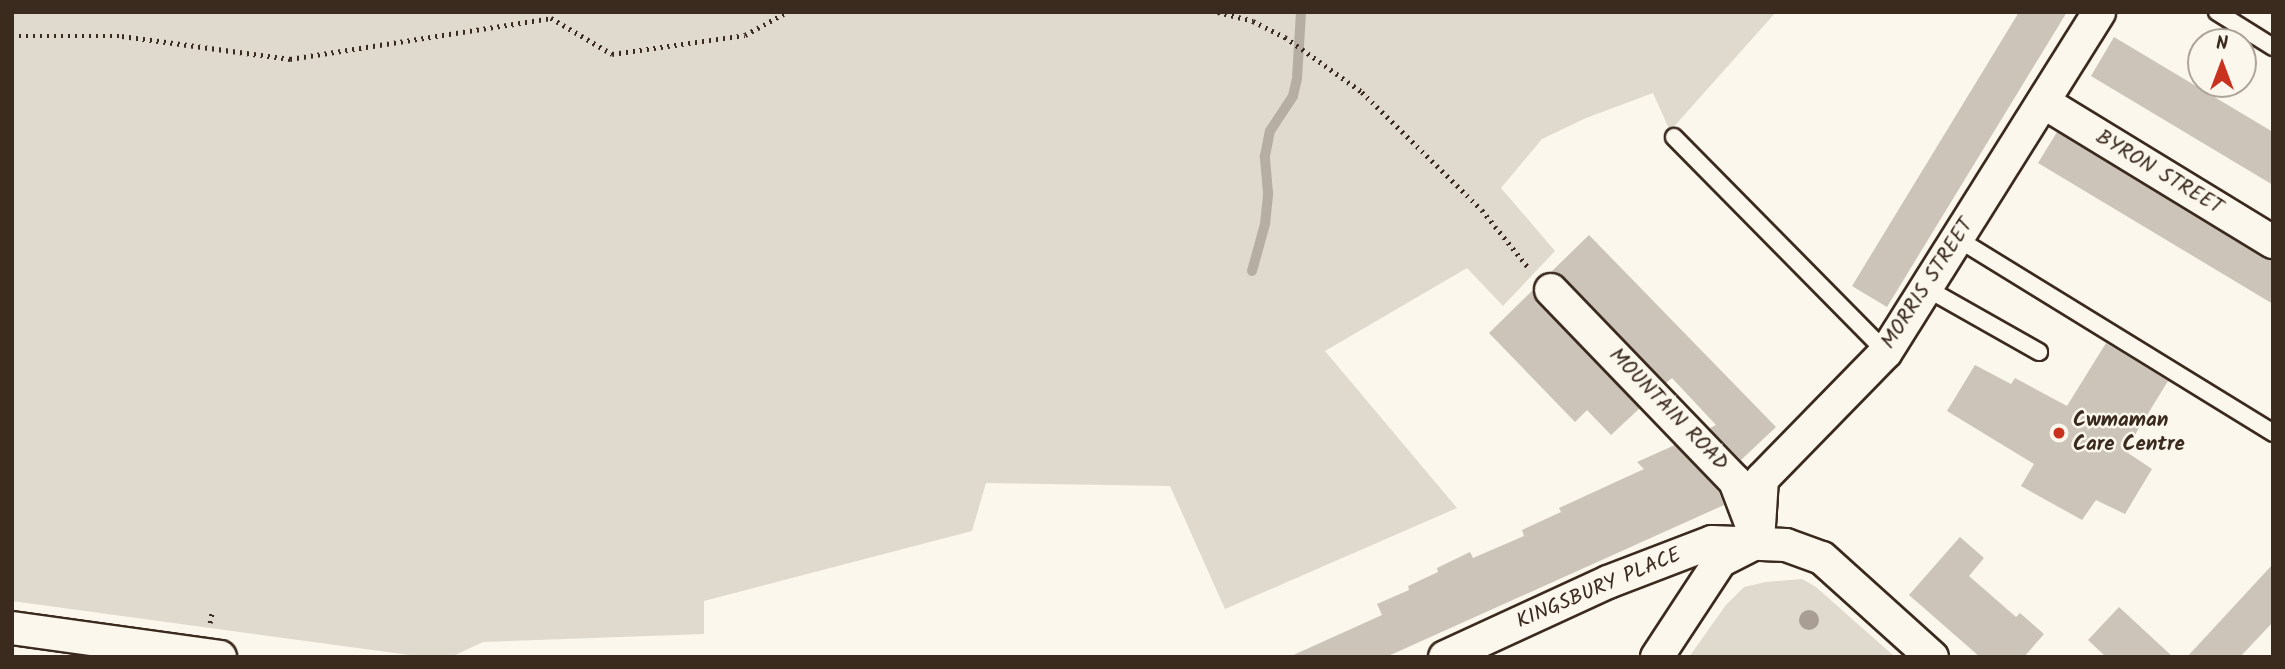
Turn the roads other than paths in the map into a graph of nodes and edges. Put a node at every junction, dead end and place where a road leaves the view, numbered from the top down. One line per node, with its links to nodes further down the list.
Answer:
1 (2099, 12): 4 (street, MORRIS STREET)
2 (2217, 12): 3 (lane)
3 (2273, 47)
4 (2045, 103): 6 (street, MORRIS STREET); 7 (street, BYRON STREET)
5 (1674, 137): 10 (lane)
6 (1958, 239): 8 (street, MORRIS STREET); 12 (lane)
7 (2273, 242)
8 (1926, 288): 10 (street, MORRIS STREET); 11 (lane)
9 (1551, 290): 13 (street, MOUNTAIN ROAD)
10 (1886, 352): 13 (street, MORRIS STREET)
11 (2039, 352)
12 (2273, 433)
13 (1758, 542): 16 (street, KINGSBURY PLACE); 17 (street); 18 (street)
14 (12, 628): 15 (street)
15 (220, 657)
16 (1445, 657)
17 (1657, 657)
18 (1932, 657)

